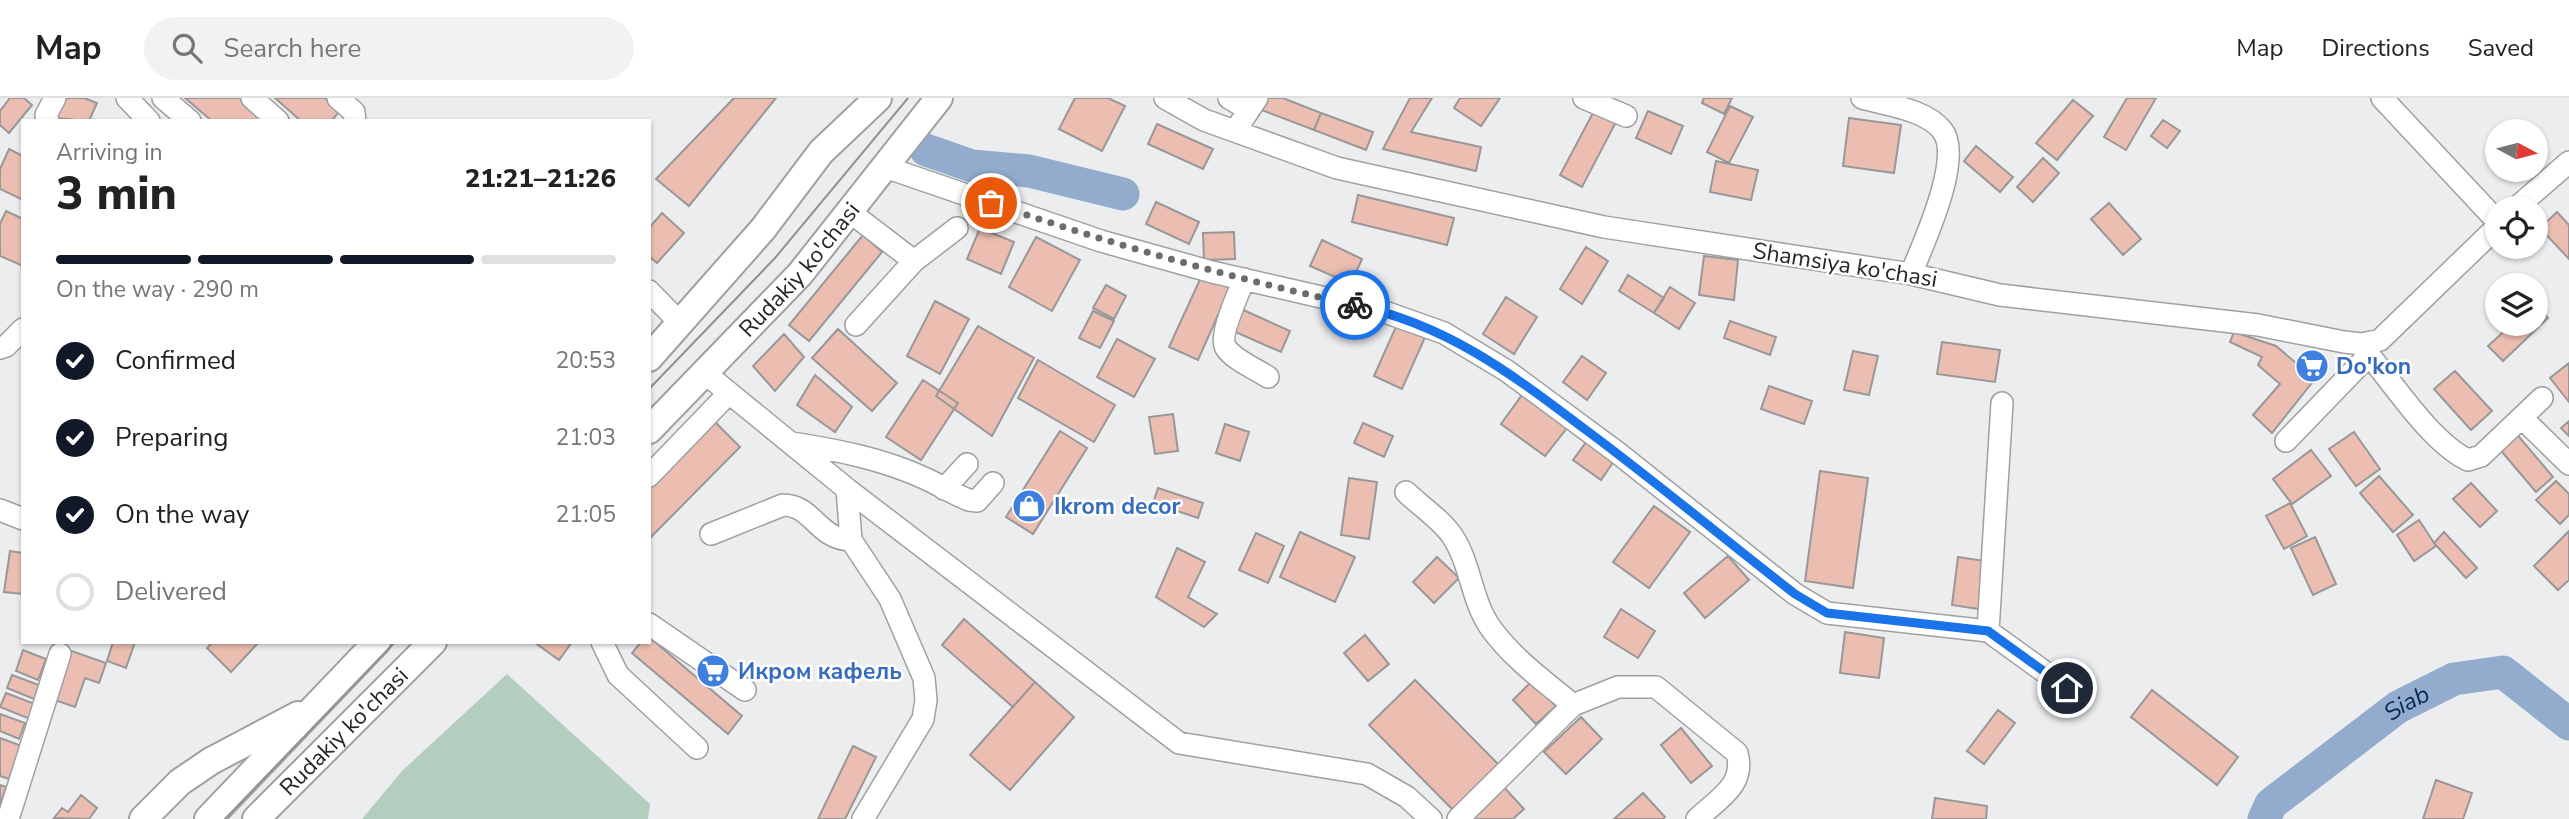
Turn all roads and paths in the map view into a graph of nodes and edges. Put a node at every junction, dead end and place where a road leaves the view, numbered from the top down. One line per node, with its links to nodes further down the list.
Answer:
1 (55, 98): 15 (street)
2 (127, 98): 16 (street)
3 (163, 98): 17 (street)
4 (252, 98): 18 (street)
5 (338, 98): 19 (street)
6 (878, 98): 32 (main road)
7 (939, 98): 22 (main road, Rudakiy ko'chasi)
8 (1164, 98): 20 (street, Shamsiya ko'chasi)
9 (1229, 98): 13 (street)
10 (1584, 98): 14 (street)
11 (1862, 98): 29 (street)
12 (2382, 98): 24 (street)
13 (1253, 104): 20 (street)
14 (1626, 116)
15 (47, 119)
16 (147, 119)
17 (188, 119)
18 (276, 119)
19 (355, 119)
20 (1235, 131): 29 (street, Shamsiya ko'chasi)
21 (2569, 162): 23 (street)
22 (885, 167): 25 (main road, Rudakiy ko'chasi); 30 (street)
23 (2530, 196)
24 (2485, 211)
25 (850, 212): 28 (street); 38 (main road, Rudakiy ko'chasi)
26 (957, 228): 28 (street)
27 (2485, 236): 36 (street)
28 (914, 261): 33 (street)
29 (1911, 274): 36 (street, Shamsiya ko'chasi)
30 (1244, 279): 39 (street); 59 (street)
31 (651, 293): 32 (street)
32 (681, 324): 37 (main road)
33 (856, 325)
34 (21, 331): 35 (street)
35 (0, 348)
36 (2366, 349): 43 (street); 45 (street)
37 (651, 356)
38 (706, 374): 40 (street); 44 (main road, Rudakiy ko'chasi)
39 (1268, 377)
40 (729, 393): 46 (street); 49 (street)
41 (2542, 398): 43 (street)
42 (2002, 403): 59 (street)
43 (2522, 419): 48 (street)
44 (651, 428)
45 (2286, 441)
46 (790, 443): 51 (street); 52 (street)
47 (967, 464): 52 (street)
48 (2569, 464)
49 (651, 474)
50 (993, 483): 52 (street)
51 (847, 489): 57 (street); 76 (street)
52 (944, 489)
53 (1406, 492): 67 (street)
54 (0, 510): 55 (street)
55 (21, 518)
56 (712, 534): 57 (street)
57 (851, 540): 75 (street)
58 (651, 625): 65 (street)
59 (1988, 631): 64 (street)
60 (375, 644): 66 (main road, Rudakiy ko'chasi)
61 (431, 644): 68 (main road, Rudakiy ko'chasi)
62 (603, 644): 69 (street)
63 (60, 654): 70 (street)
64 (2067, 688)
65 (745, 690)
66 (318, 704): 71 (main road); 72 (main road, Rudakiy ko'chasi)
67 (1573, 705): 77 (street); 78 (street)
68 (327, 745): 73 (main road, Rudakiy ko'chasi); 74 (main road)
69 (697, 748)
70 (8, 819)
71 (143, 819)
72 (208, 819)
73 (256, 819)
74 (271, 819)
75 (863, 819)
76 (1431, 819)
77 (1458, 819)
78 (1697, 819)

